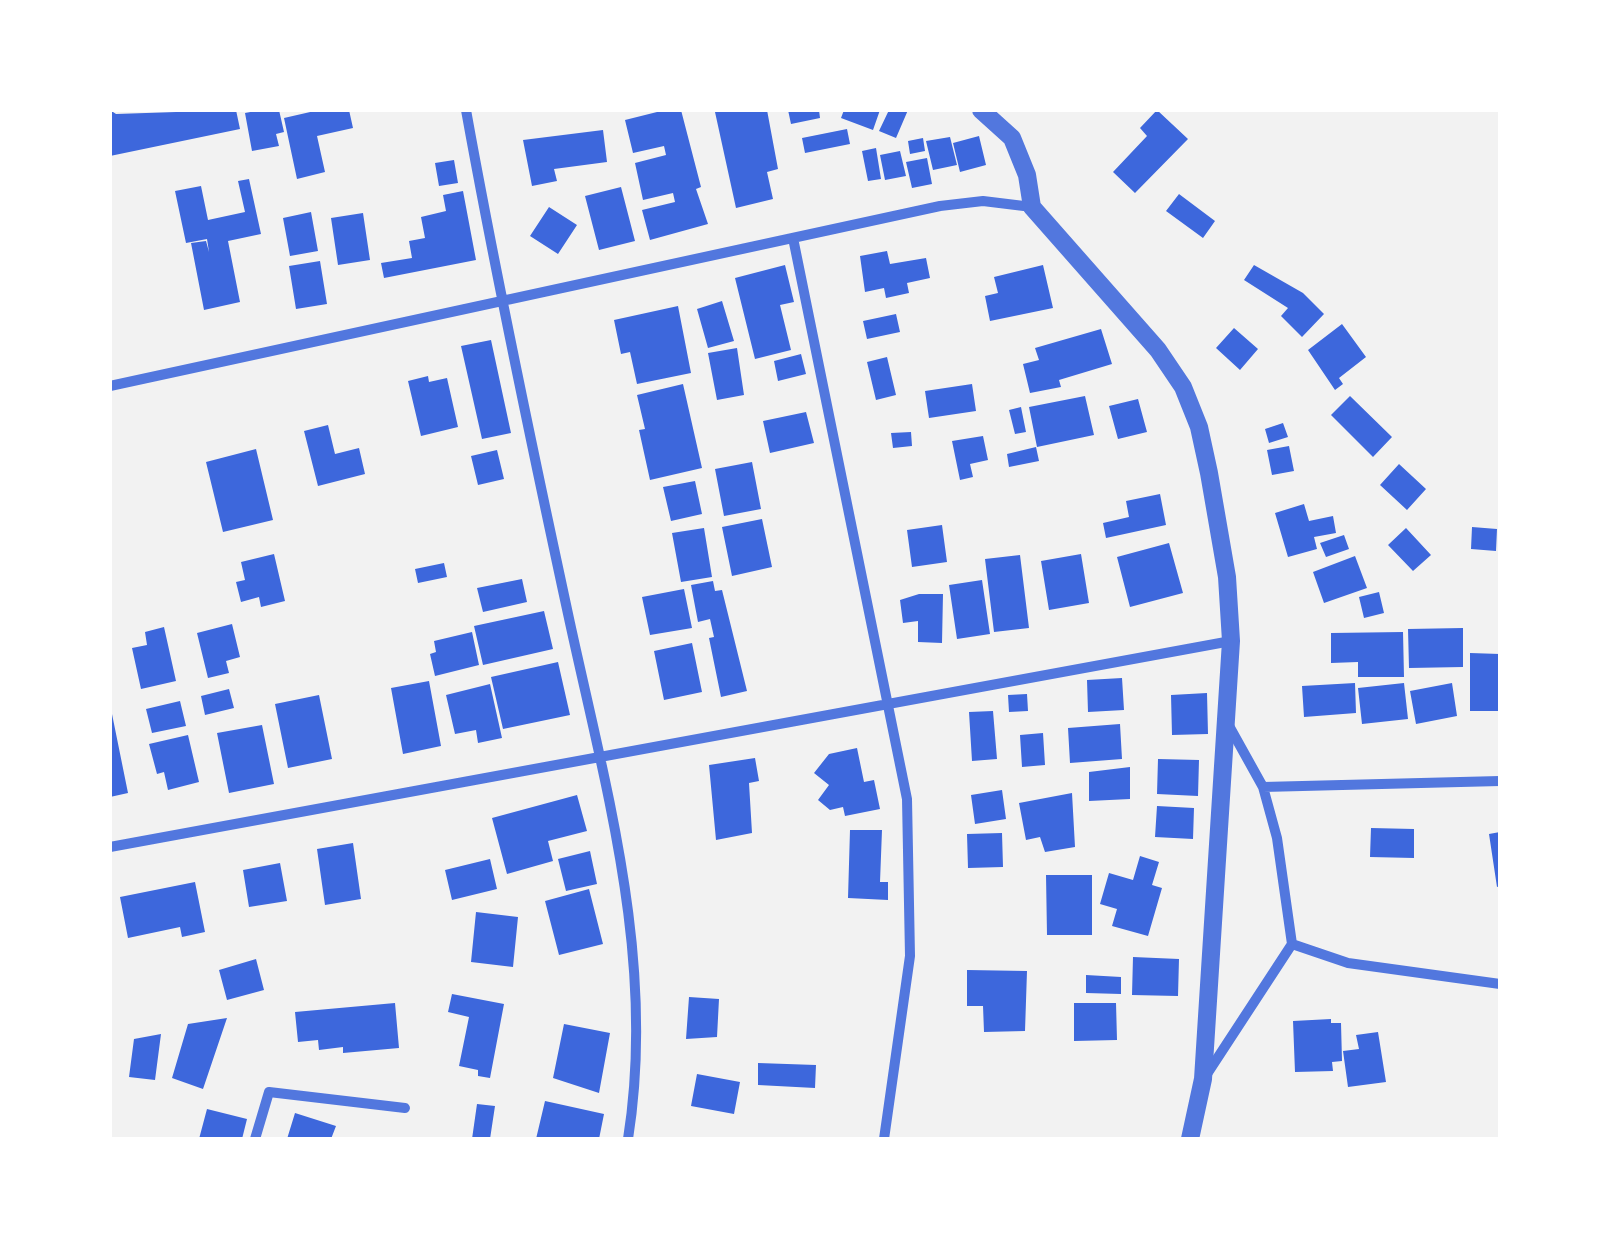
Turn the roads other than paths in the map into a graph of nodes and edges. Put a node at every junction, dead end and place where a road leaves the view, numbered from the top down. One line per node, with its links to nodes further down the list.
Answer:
1 (466, 110): 5 (street)
2 (980, 110): 3 (street)
3 (1032, 208): 4 (street); 7 (street)
4 (794, 238): 5 (street); 8 (street)
5 (500, 299): 6 (street); 10 (street)
6 (110, 386)
7 (1231, 641): 8 (street); 9 (street)
8 (890, 703): 10 (street); 20 (street)
9 (1227, 721): 12 (street); 16 (street)
10 (599, 756): 13 (street); 19 (street)
11 (1500, 782): 12 (street)
12 (1264, 787): 14 (street)
13 (110, 846)
14 (1292, 944): 15 (street); 16 (street)
15 (1500, 984)
16 (1204, 1079): 21 (street)
17 (405, 1108): 18 (street)
18 (254, 1139)
19 (628, 1139)
20 (884, 1139)
21 (1190, 1139)

